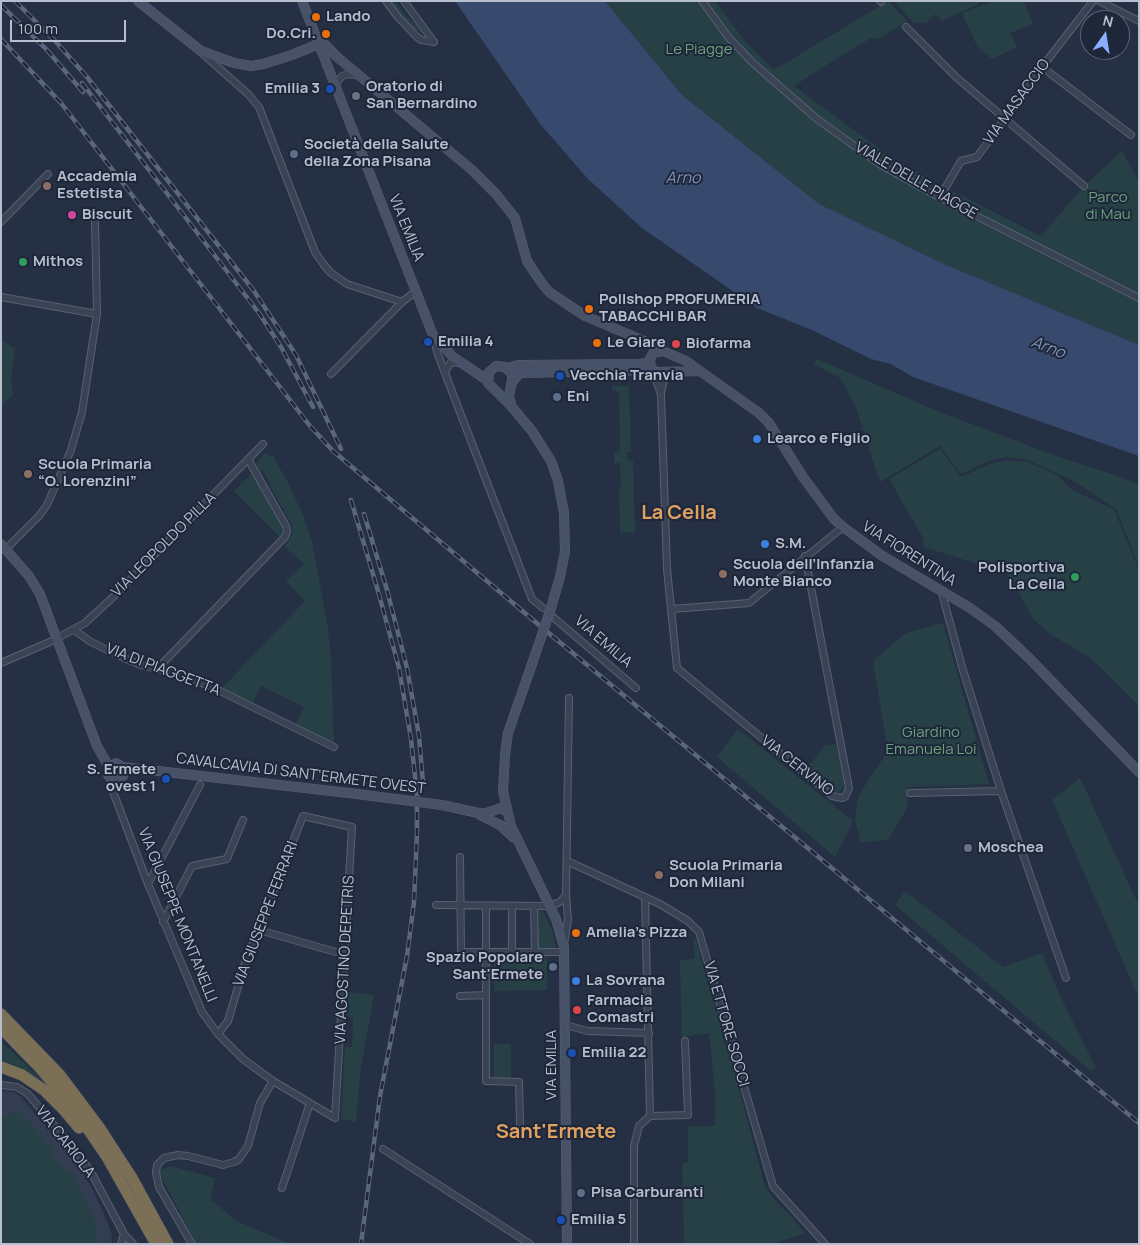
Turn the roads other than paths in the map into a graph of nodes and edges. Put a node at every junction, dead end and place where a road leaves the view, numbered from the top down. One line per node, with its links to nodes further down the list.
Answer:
1 (138, 1): 11 (main road)
2 (302, 1): 10 (main road, VIA EMILIA)
3 (386, 1): 4 (street)
4 (404, 1)
5 (702, 1): 19 (street, VIALE DELLE PIAGGE)
6 (1093, 1): 12 (street, VIA MASACCIO)
7 (1099, 1): 8 (street)
8 (1139, 21)
9 (906, 27): 15 (street)
10 (318, 40): 11 (main road); 13 (main road, VIA FIORENTINA); 14 (main road, VIA EMILIA)
11 (200, 51): 25 (street)
12 (1042, 67): 15 (street, VIA MASACCIO); 16 (street)
13 (358, 75): 14 (street); 28 (main road, VIA FIORENTINA)
14 (336, 89): 22 (main road, VIA EMILIA)
15 (1005, 119): 18 (street); 19 (street, VIA MASACCIO)
16 (1131, 135)
17 (48, 174): 21 (street)
18 (1084, 186)
19 (940, 197): 24 (street, VIALE DELLE PIAGGE)
20 (95, 220): 26 (street)
21 (1, 222)
22 (416, 291): 25 (street); 27 (main road, VIA EMILIA)
23 (1, 297): 26 (street)
24 (1139, 298)
25 (402, 302): 35 (street)
26 (97, 314): 44 (street)
27 (434, 338): 29 (main road, VIA EMILIA); 34 (street, VIA EMILIA)
28 (665, 352): 30 (main road); 32 (main road); 33 (main road, VIA FIORENTINA)
29 (460, 363): 34 (street); 36 (main road, VIA EMILIA)
30 (651, 366): 31 (main road); 32 (main road); 37 (main road); 39 (street)
31 (507, 368): 36 (main road); 37 (main road)
32 (666, 371): 33 (main road); 39 (street)
33 (700, 371): 43 (main road, VIA FIORENTINA)
34 (445, 372): 48 (street, VIA EMILIA)
35 (331, 374)
36 (487, 380): 38 (main road)
37 (511, 384): 38 (main road); 40 (main road)
38 (496, 390): 40 (main road)
39 (661, 395): 47 (street)
40 (512, 407): 48 (main road)
41 (263, 444): 42 (street, VIA LEOPOLDO PILLA)
42 (248, 459): 49 (street, VIA LEOPOLDO PILLA); 52 (street)
43 (843, 528): 45 (street); 46 (main road, VIA FIORENTINA)
44 (4, 546): 50 (main road)
45 (805, 556): 47 (street); 47 (street, VIA CERVINO)
46 (941, 590): 58 (main road, VIA FIORENTINA); 62 (street)
47 (672, 609)
48 (549, 611): 53 (street, VIA EMILIA); 61 (main road, bridge)
49 (74, 630): 50 (street, VIA LEOPOLDO PILLA); 52 (street, VIA DI PIAGGETTA)
50 (57, 638): 51 (street, VIA LEOPOLDO PILLA); 56 (main road)
51 (1, 663)
52 (157, 669): 55 (street, VIA DI PIAGGETTA)
53 (636, 688)
54 (568, 698): 72 (street, VIA EMILIA)
55 (334, 747)
56 (109, 767): 57 (main road); 59 (main road)
57 (123, 767): 59 (main road); 65 (main road, CAVALCAVIA DI SANT'ERMETE OVEST, bridge)
58 (1139, 772)
59 (111, 779): 73 (street, VIA GIUSEPPE MONTANELLI)
60 (200, 785): 73 (street)
61 (504, 791): 64 (main road); 66 (main road, VIA EMILIA)
62 (1001, 791): 63 (street); 91 (street)
63 (910, 792)
64 (496, 810): 65 (main road); 66 (main road); 69 (main road)
65 (475, 813): 69 (main road, VIA EMILIA)
66 (508, 815): 69 (main road); 70 (main road, VIA EMILIA)
67 (243, 820): 84 (street)
68 (326, 822): 85 (street, VIA GIUSEPPE FERRARI); 90 (street, VIA AGOSTINO DEPETRIS)
69 (497, 824): 70 (main road, VIA EMILIA)
70 (518, 841): 81 (main road, VIA EMILIA)
71 (460, 857): 77 (street)
72 (567, 861): 74 (street, VIA EMILIA); 75 (street, VIA ETTORE SOCCI)
73 (148, 884): 84 (street, VIA GIUSEPPE MONTANELLI)
74 (566, 895): 81 (street); 82 (street, VIA EMILIA)
75 (645, 897): 97 (street); 119 (street, VIA ETTORE SOCCI)
76 (436, 905): 77 (street)
77 (460, 906): 78 (street); 89 (street)
78 (486, 906): 79 (street); 89 (street)
79 (512, 906): 80 (street); 87 (street)
80 (534, 906): 81 (street); 88 (street)
81 (550, 906): 83 (main road, VIA EMILIA)
82 (568, 916): 83 (street); 86 (street, VIA EMILIA)
83 (556, 919): 86 (main road, VIA EMILIA)
84 (163, 922): 98 (street, VIA GIUSEPPE MONTANELLI)
85 (259, 930): 90 (street); 98 (street, VIA GIUSEPPE FERRARI)
86 (564, 949): 88 (street); 95 (main road, VIA EMILIA)
87 (512, 952): 88 (street); 89 (street)
88 (535, 952)
89 (486, 953): 92 (street)
90 (346, 955): 105 (street, VIA AGOSTINO DEPETRIS)
91 (1066, 978)
92 (486, 995): 93 (street); 106 (street)
93 (460, 996)
94 (1, 1014): 114 (highway)
95 (565, 1025): 97 (street); 117 (main road, VIA EMILIA)
96 (1, 1028): 107 (highway)
97 (649, 1033): 104 (street)
98 (218, 1034): 101 (street, VIA GIUSEPPE MONTANELLI)
99 (685, 1041): 104 (street)
100 (1, 1067): 107 (highway)
101 (273, 1081): 103 (street, VIA GIUSEPPE MONTANELLI); 115 (street)
102 (1, 1085): 110 (street, VIA CARIOLA)
103 (310, 1103): 105 (street, VIA GIUSEPPE MONTANELLI); 109 (street)
104 (650, 1116): 118 (street)
105 (335, 1118)
106 (520, 1125)
107 (102, 1149): 113 (highway)
108 (384, 1149): 116 (street)
109 (282, 1188)
110 (124, 1234): 111 (street); 112 (street, VIA CARIOLA)
111 (121, 1244)
112 (133, 1244)
113 (156, 1244)
114 (168, 1244)
115 (192, 1244)
116 (530, 1244)
117 (568, 1244)
118 (634, 1244)
119 (825, 1244)

